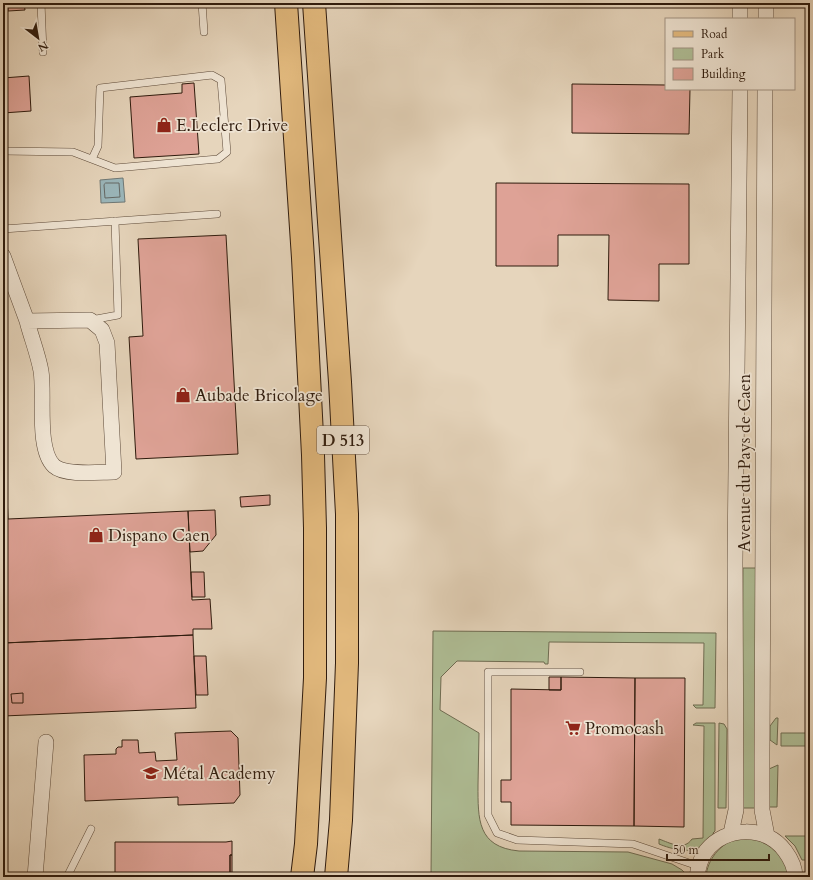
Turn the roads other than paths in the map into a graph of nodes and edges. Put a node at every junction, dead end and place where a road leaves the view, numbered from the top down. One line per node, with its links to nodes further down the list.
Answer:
1 (41, 3): 10 (lane)
2 (202, 3): 9 (lane)
3 (286, 3): 31 (main road, D 513)
4 (314, 3): 32 (main road, D 513)
5 (740, 3): 7 (street)
6 (766, 3): 8 (street)
7 (740, 18)
8 (766, 18)
9 (204, 32)
10 (43, 52)
11 (740, 90): 20 (street, Avenue du Pays de Caen)
12 (765, 90): 19 (street, Avenue du Pays de Caen)
13 (3, 151): 14 (lane)
14 (92, 159): 14 (lane)
15 (217, 214): 16 (lane)
16 (115, 221): 17 (lane); 21 (lane)
17 (3, 230)
18 (3, 256): 22 (street)
19 (763, 310): 20 (street); 27 (street, Avenue du Pays de Caen)
20 (739, 311): 26 (street, Avenue du Pays de Caen)
21 (90, 320): 22 (street); 22 (street)
22 (27, 321)
23 (580, 672): 28 (lane)
24 (46, 742): 29 (street)
25 (91, 829): 30 (lane)
26 (731, 833): 27 (street); 28 (street)
27 (767, 836): 33 (street)
28 (697, 871)
29 (35, 877)
30 (67, 877)
31 (302, 877)
32 (336, 877)
33 (795, 877)

